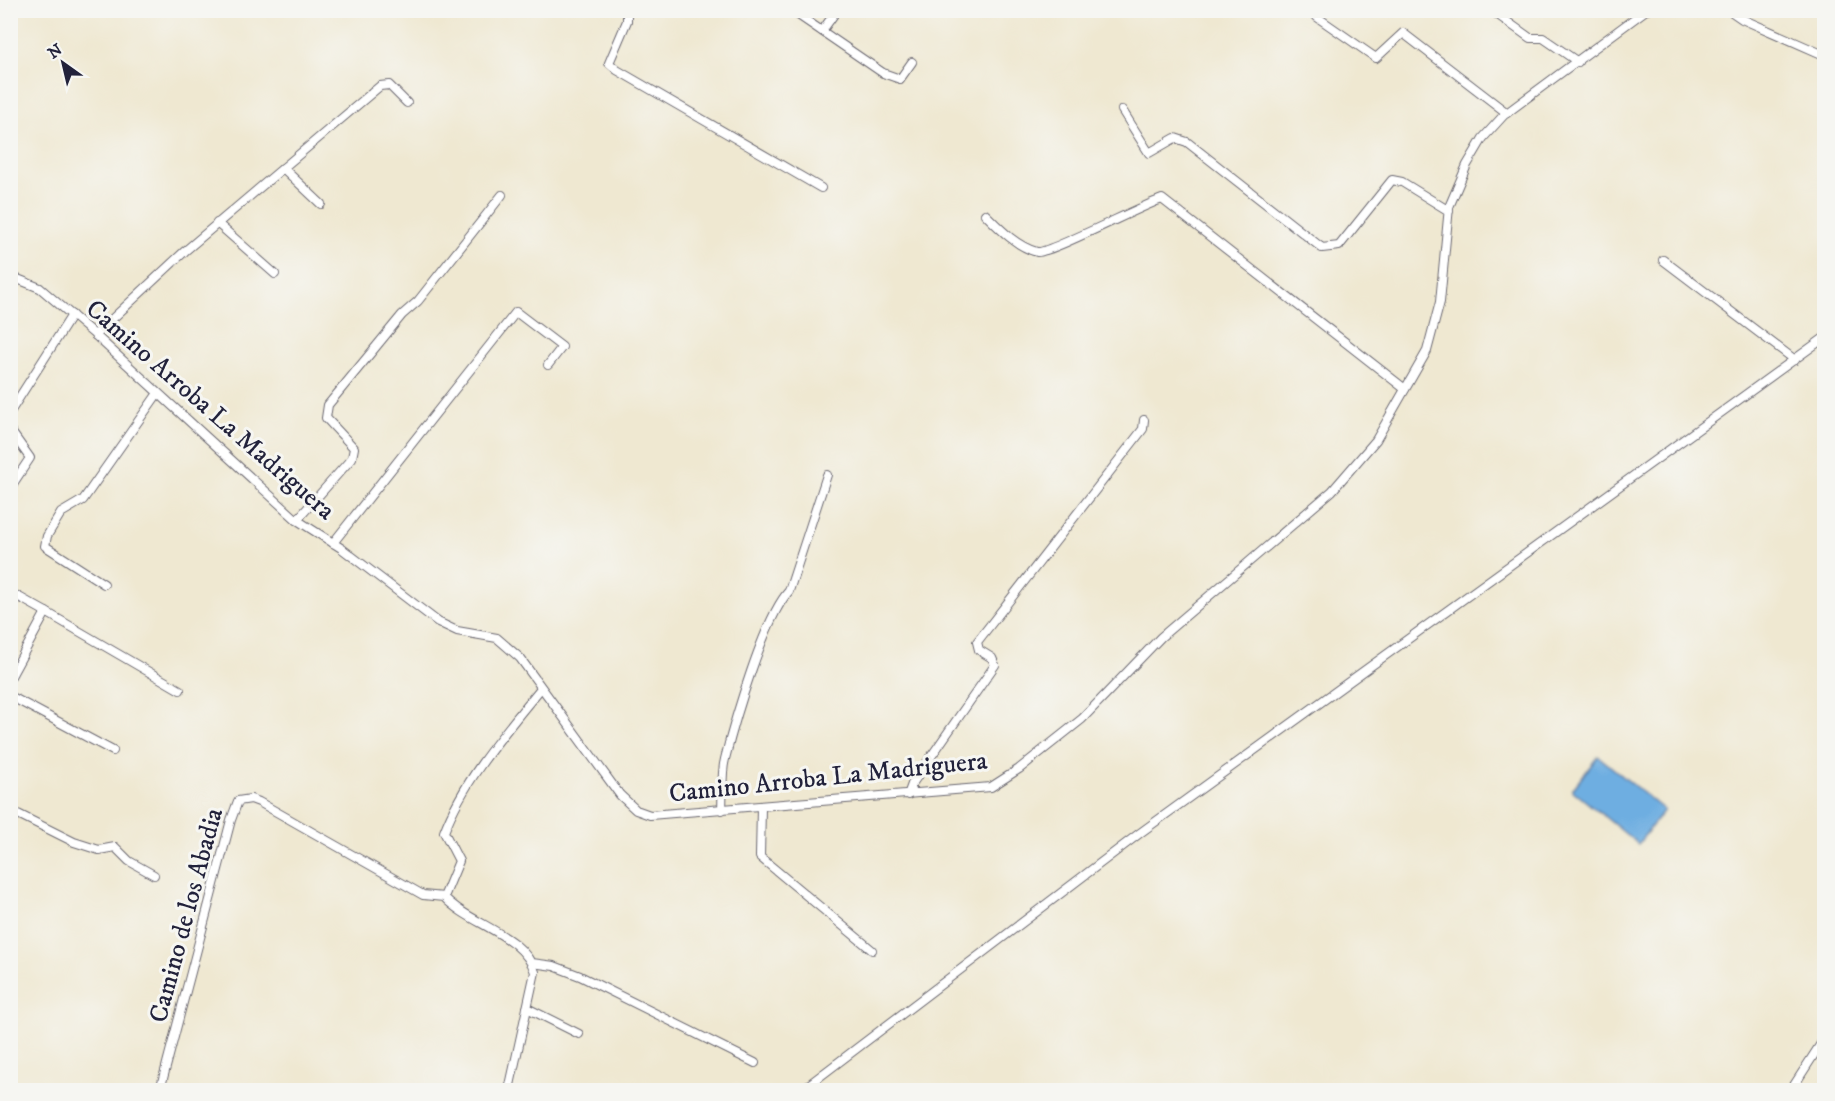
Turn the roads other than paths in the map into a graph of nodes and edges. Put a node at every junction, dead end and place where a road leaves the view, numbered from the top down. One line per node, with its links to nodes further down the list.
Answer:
1 (627, 10): 16 (street)
2 (790, 10): 8 (street)
3 (837, 10): 8 (street)
4 (1491, 10): 11 (street)
5 (1646, 10): 11 (street, Camino Arroba La Madriguera)
6 (1729, 10): 9 (street)
7 (1317, 17): 14 (street)
8 (822, 31): 10 (street)
9 (1824, 55)
10 (912, 62)
11 (1578, 62): 14 (street, Camino Arroba La Madriguera)
12 (407, 103): 15 (street)
13 (1122, 110): 19 (street)
14 (1507, 113): 19 (street, Camino Arroba La Madriguera)
15 (283, 168): 18 (street); 21 (street)
16 (821, 188)
17 (502, 195): 37 (street)
18 (321, 204)
19 (1449, 211): 30 (street, Camino Arroba La Madriguera)
20 (984, 214): 30 (street)
21 (217, 223): 23 (street); 26 (street)
22 (1663, 260): 28 (street)
23 (275, 274)
24 (10, 276): 25 (street, Camino Arroba La Madriguera)
25 (72, 315): 26 (street, Camino Arroba La Madriguera); 32 (street)
26 (95, 335): 31 (street, Camino Arroba La Madriguera)
27 (1824, 338): 28 (street)
28 (1794, 360): 61 (street)
29 (548, 365): 38 (street)
30 (1405, 389): 47 (street, Camino Arroba La Madriguera)
31 (158, 393): 37 (street, Camino Arroba La Madriguera); 39 (street)
32 (10, 412)
33 (1144, 420): 47 (street)
34 (10, 430): 36 (street)
35 (827, 475): 50 (street)
36 (10, 488)
37 (297, 520): 38 (street, Camino Arroba La Madriguera)
38 (333, 543): 43 (street, Camino Arroba La Madriguera)
39 (105, 584)
40 (10, 592): 41 (street)
41 (46, 612): 42 (street); 44 (street)
42 (10, 678)
43 (541, 688): 50 (street, Camino Arroba La Madriguera); 52 (street)
44 (180, 690)
45 (10, 696): 46 (street)
46 (113, 751)
47 (908, 795): 48 (street, Camino Arroba La Madriguera)
48 (761, 807): 50 (street, Camino Arroba La Madriguera); 53 (street)
49 (10, 810): 51 (street)
50 (722, 810)
51 (154, 875)
52 (444, 897): 54 (street, Camino de los Abadia); 59 (street, Camino de los Abadia)
53 (872, 950)
54 (532, 963): 55 (street); 58 (street)
55 (527, 1008): 56 (street); 60 (street)
56 (579, 1034)
57 (1824, 1039): 62 (street)
58 (755, 1063)
59 (160, 1090)
60 (509, 1090)
61 (802, 1090)
62 (1791, 1090)

